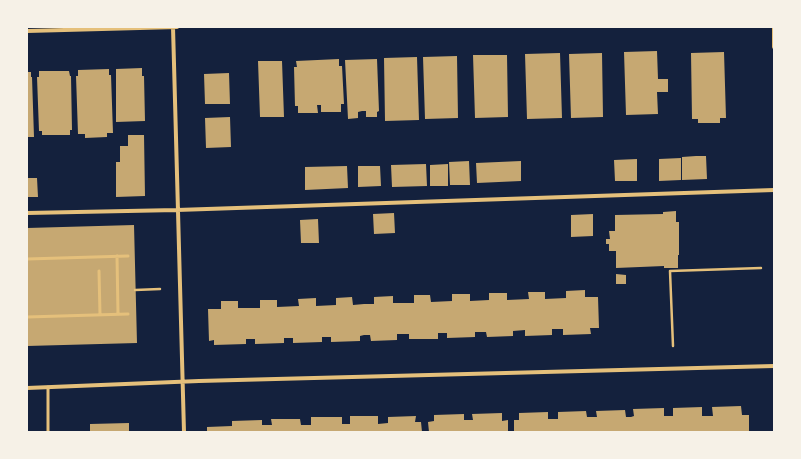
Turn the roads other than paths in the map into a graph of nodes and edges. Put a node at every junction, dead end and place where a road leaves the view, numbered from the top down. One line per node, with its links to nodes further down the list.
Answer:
1 (173, 27): 2 (street); 4 (street); 7 (street)
2 (177, 27)
3 (774, 27): 5 (street)
4 (27, 31)
5 (774, 47)
6 (774, 190): 7 (street)
7 (177, 210): 8 (street); 18 (street)
8 (27, 213)
9 (117, 256): 10 (lane); 11 (lane); 13 (lane)
10 (128, 256)
11 (27, 259)
12 (99, 271): 15 (lane)
13 (118, 314): 14 (lane); 15 (lane)
14 (128, 314)
15 (100, 315): 16 (lane)
16 (27, 317)
17 (774, 366): 18 (street)
18 (183, 382): 19 (street); 22 (street)
19 (48, 387): 20 (street); 21 (lane)
20 (27, 388)
21 (48, 432)
22 (184, 432)

